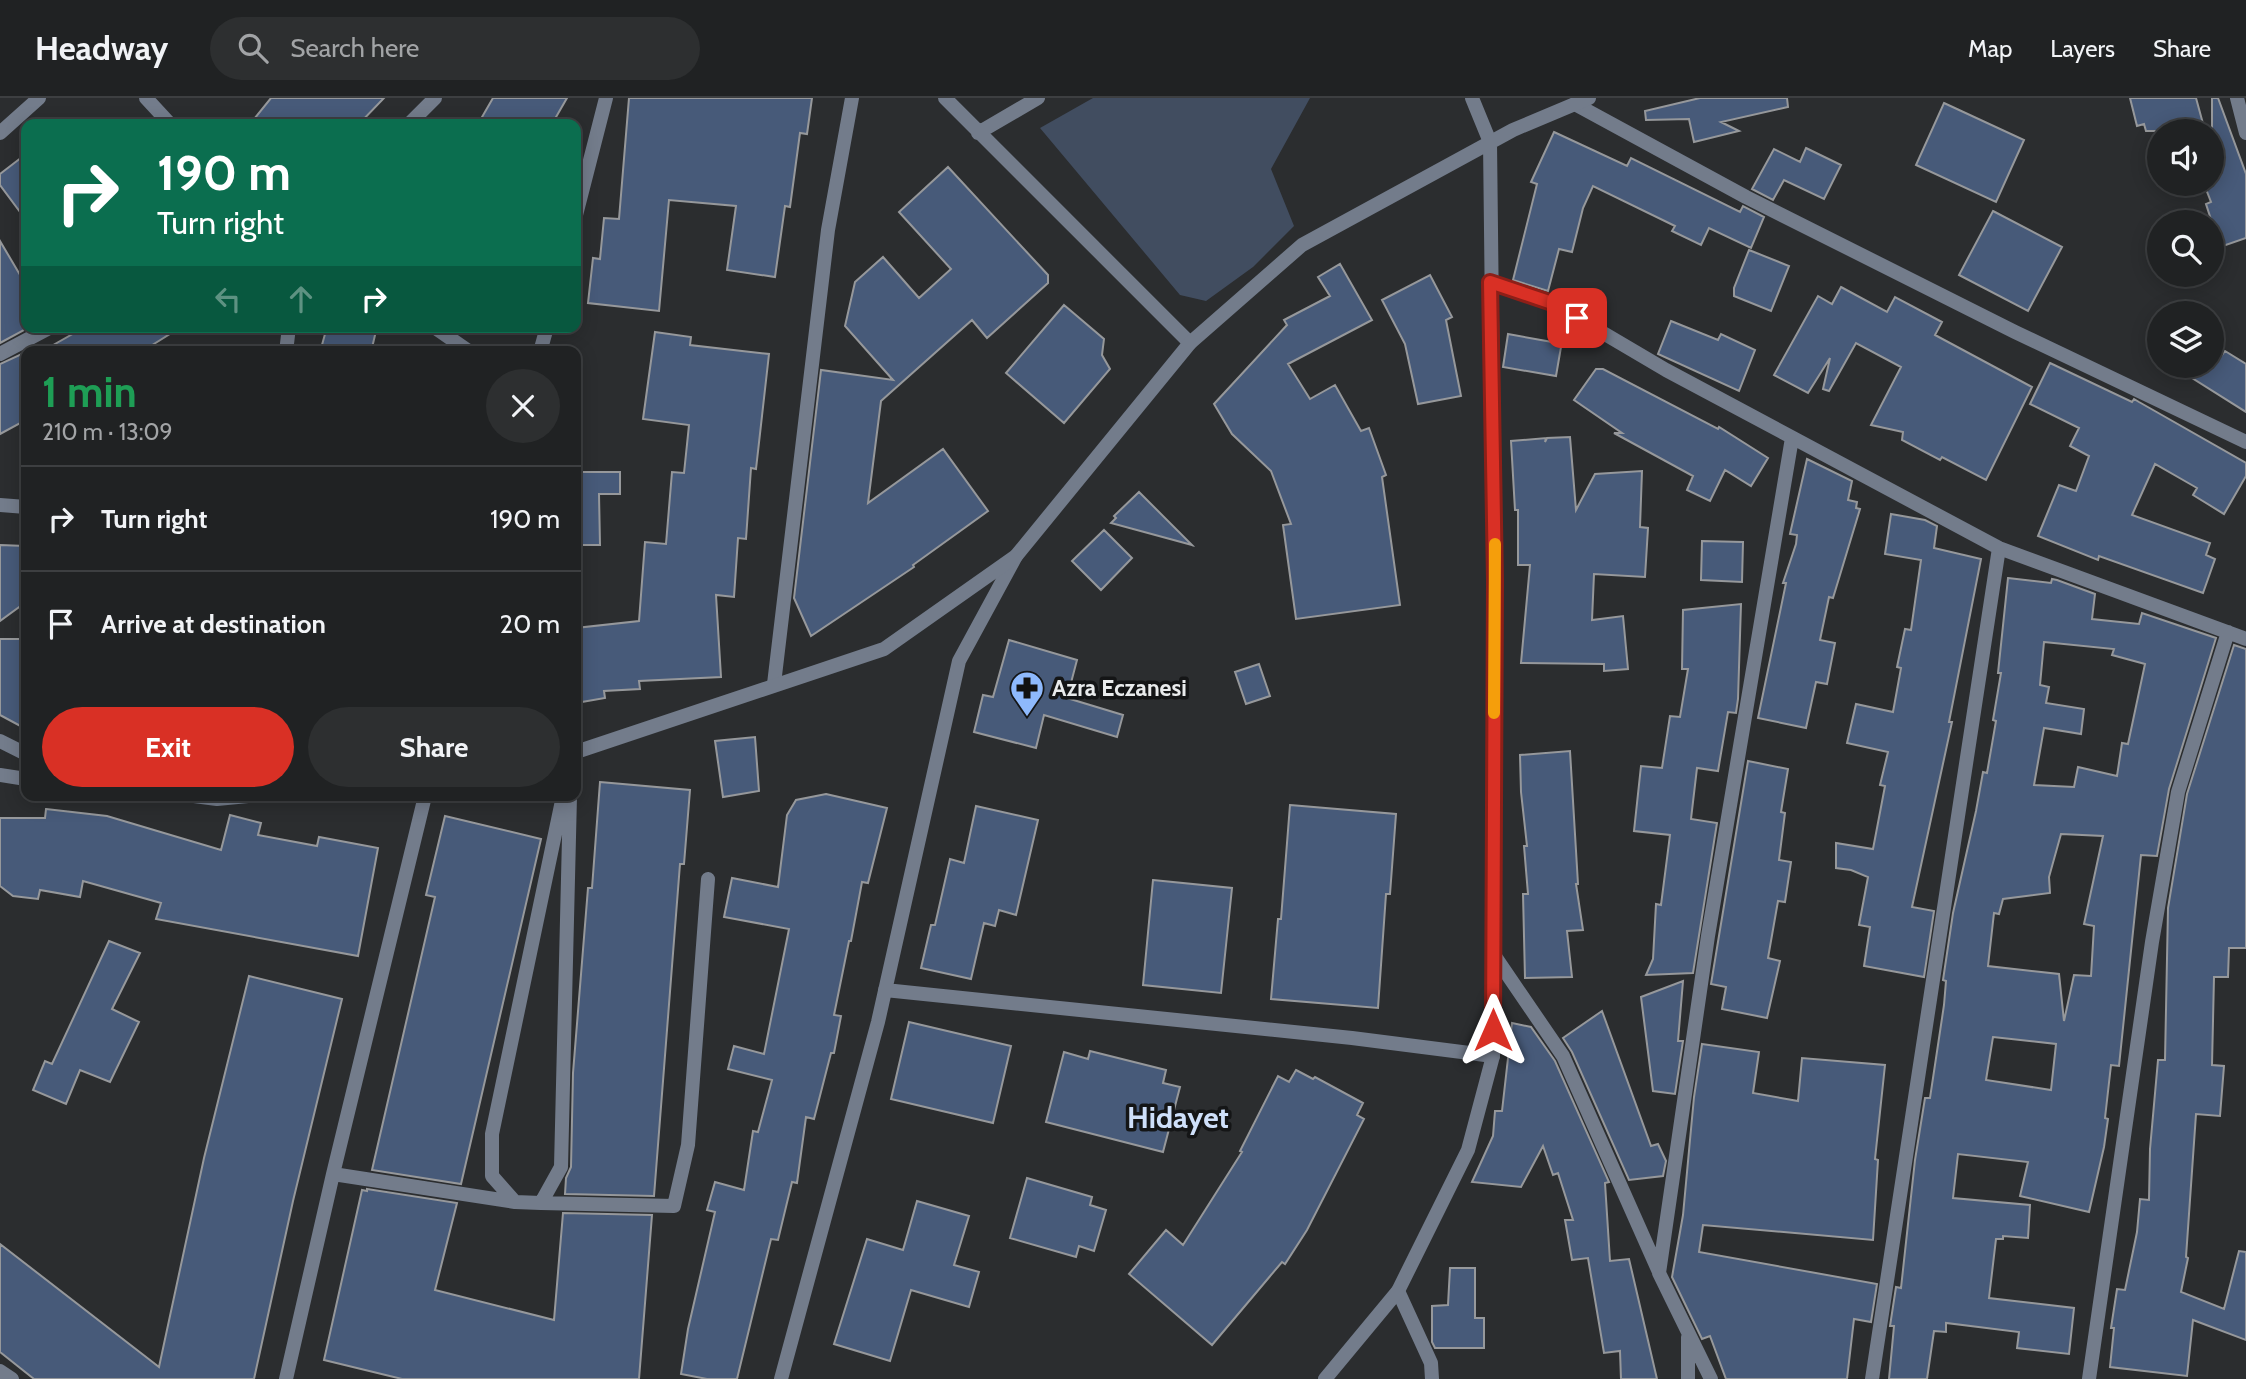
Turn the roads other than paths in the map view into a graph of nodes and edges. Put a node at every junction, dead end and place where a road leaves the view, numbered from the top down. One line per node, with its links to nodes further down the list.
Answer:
1 (39, 98): 14 (street)
2 (146, 98): 11 (street)
3 (435, 98): 12 (street)
4 (606, 98): 17 (street)
5 (852, 98): 32 (street)
6 (945, 98): 15 (street)
7 (1038, 98): 15 (street)
8 (1472, 98): 16 (street)
9 (2237, 98): 13 (street)
10 (1582, 101): 16 (street); 25 (street)
11 (165, 119)
12 (414, 119)
13 (2246, 133)
14 (0, 134)
15 (978, 134): 21 (street)
16 (1490, 142): 18 (street); 21 (street)
17 (581, 196)
18 (1490, 282): 24 (street); 42 (street)
19 (40, 333): 23 (street)
20 (443, 333): 22 (street)
21 (1190, 343): 29 (street)
22 (461, 346)
23 (0, 354)
24 (1792, 439): 28 (street); 48 (street)
25 (2246, 442)
26 (0, 505): 27 (street)
27 (21, 507)
28 (1999, 548): 30 (street); 59 (street)
29 (1016, 556): 32 (street); 43 (street)
30 (2228, 632): 31 (street); 60 (street)
31 (2246, 639)
32 (774, 684): 34 (street)
33 (0, 741): 35 (street)
34 (581, 750)
35 (21, 752)
36 (0, 775): 37 (street)
37 (21, 778)
38 (424, 801): 45 (street)
39 (561, 801): 46 (street)
40 (570, 801): 47 (street)
41 (708, 878): 47 (street)
42 (1493, 952): 44 (street); 48 (street)
43 (886, 990): 44 (street); 54 (street)
44 (1493, 1056): 49 (street)
45 (333, 1174): 46 (street); 53 (street)
46 (515, 1202): 47 (street)
47 (541, 1203)
48 (1659, 1273): 50 (street)
49 (1398, 1291): 55 (street); 56 (street)
50 (1688, 1332): 57 (street); 58 (street)
51 (0, 1371): 52 (street)
52 (12, 1379)
53 (286, 1379)
54 (780, 1379)
55 (1325, 1379)
56 (1432, 1379)
57 (1688, 1379)
58 (1711, 1379)
59 (1871, 1379)
60 (2089, 1379)

